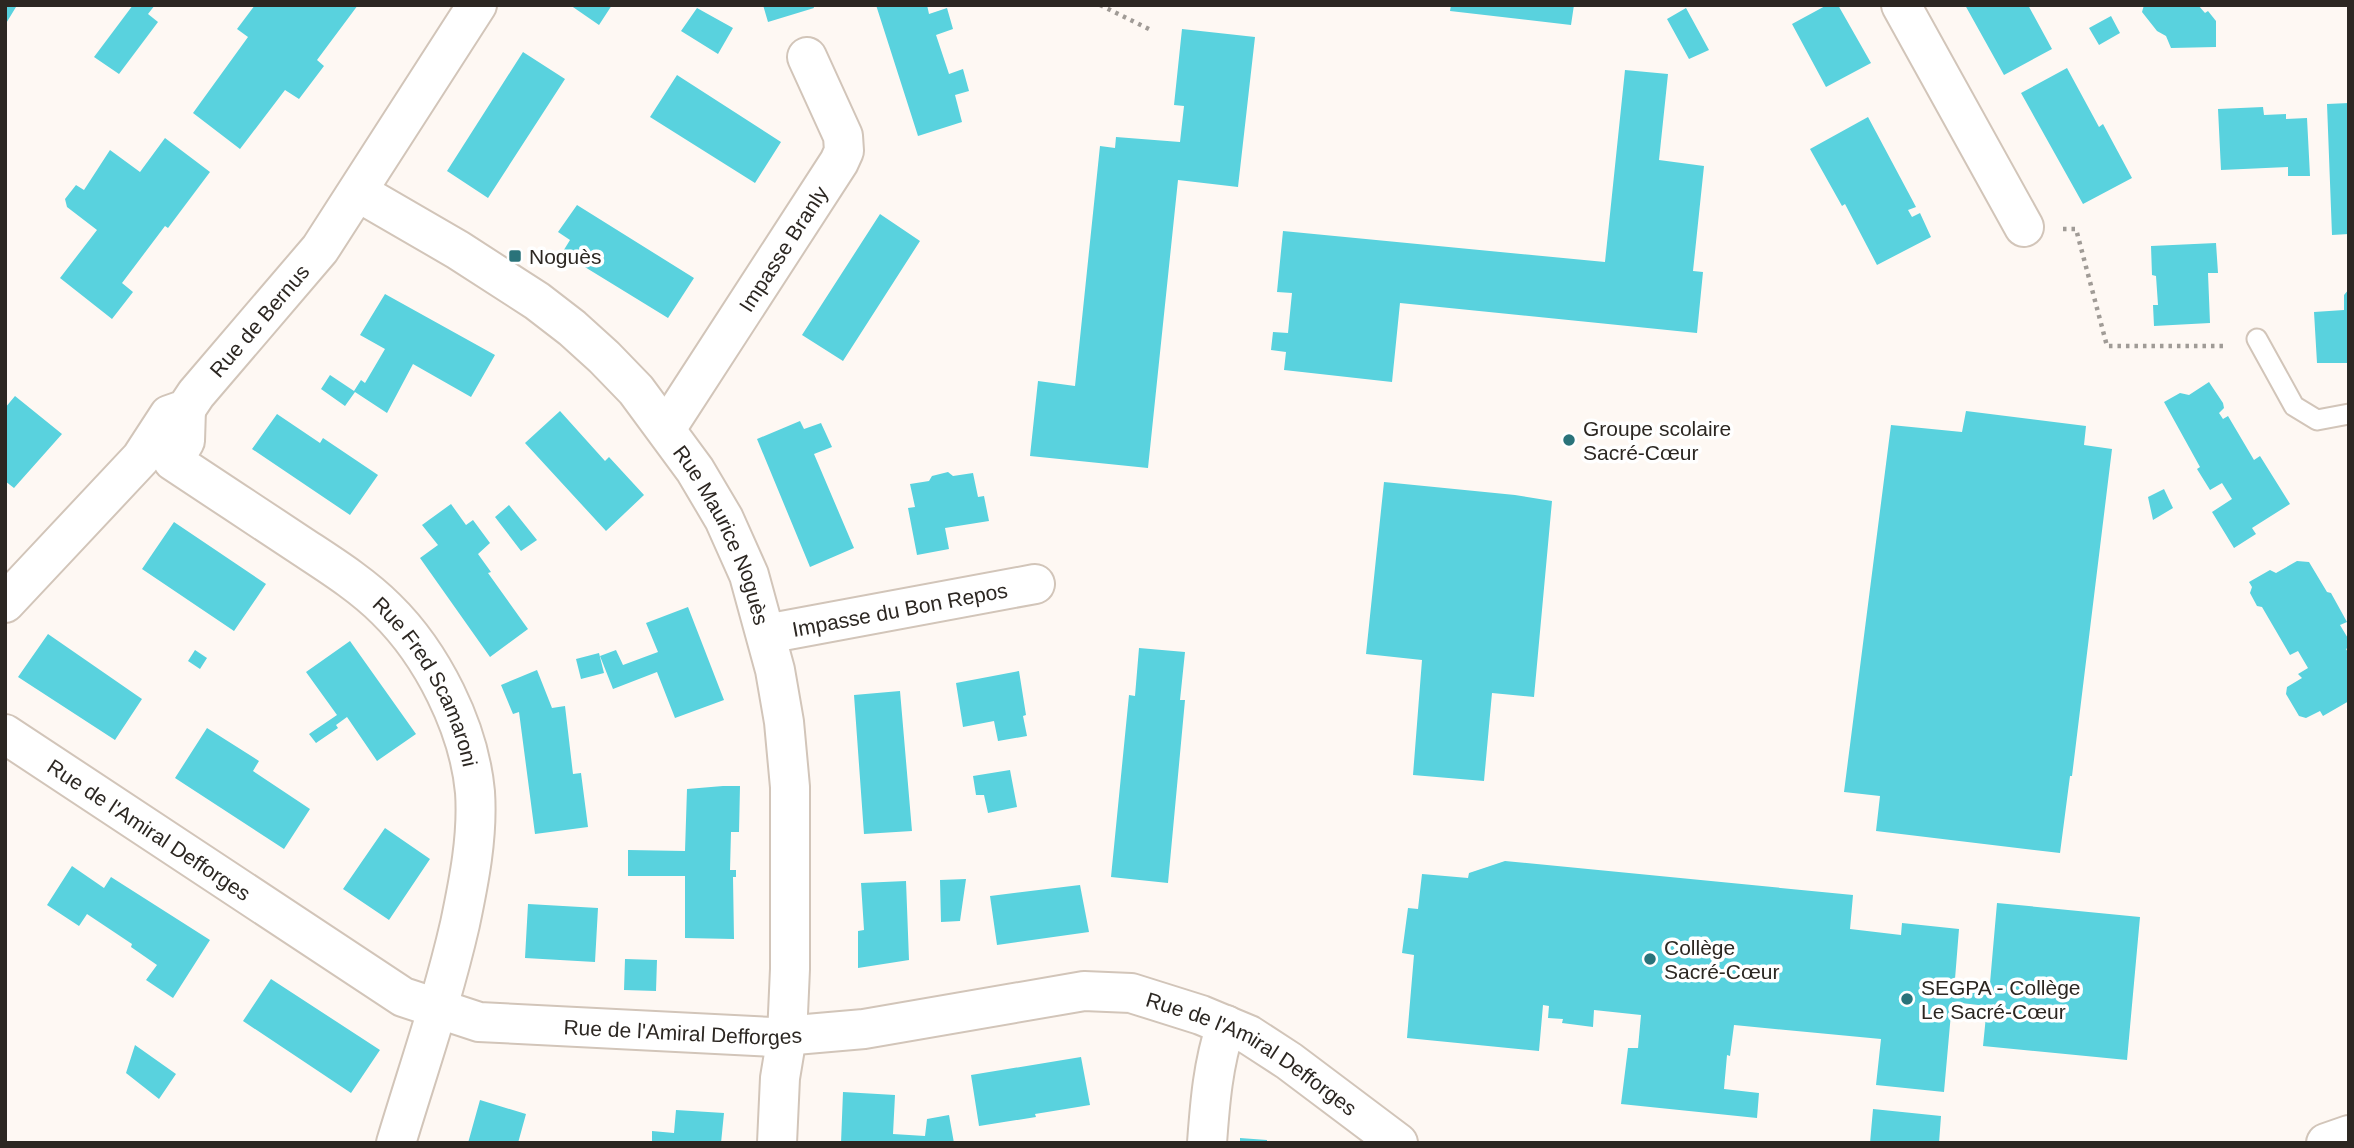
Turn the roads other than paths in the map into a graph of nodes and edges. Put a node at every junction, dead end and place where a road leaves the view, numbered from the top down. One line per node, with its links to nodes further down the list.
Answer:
1 (477, 5): 4 (street, Rue de Bernus)
2 (1901, 5): 5 (street)
3 (807, 57): 8 (street, Impasse Branly)
4 (358, 192): 8 (street, Rue Maurice Noguès); 9 (street, Rue de Bernus)
5 (2024, 227)
6 (2257, 339): 7 (lane)
7 (2349, 414)
8 (666, 429): 12 (street, Rue Maurice Noguès)
9 (157, 459): 11 (street, Rue de Bernus); 14 (street, Rue Fred Scamaroni)
10 (1035, 584): 12 (street, Impasse du Bon Repos)
11 (5, 603)
12 (766, 634): 16 (street, Rue Maurice Noguès)
13 (5, 734): 14 (street, Rue de l'Amiral Defforges)
14 (437, 1010): 16 (street, Rue de l'Amiral Defforges); 18 (street, Rue Fred Scamaroni)
15 (1226, 1025): 16 (street, Rue de l'Amiral Defforges); 20 (street); 21 (street, Rue de l'Amiral Defforges)
16 (787, 1036): 19 (street, Rue Maurice Noguès)
17 (2349, 1136): 22 (street)
18 (396, 1143)
19 (777, 1143)
20 (1207, 1143)
21 (1398, 1143)
22 (2326, 1143)

